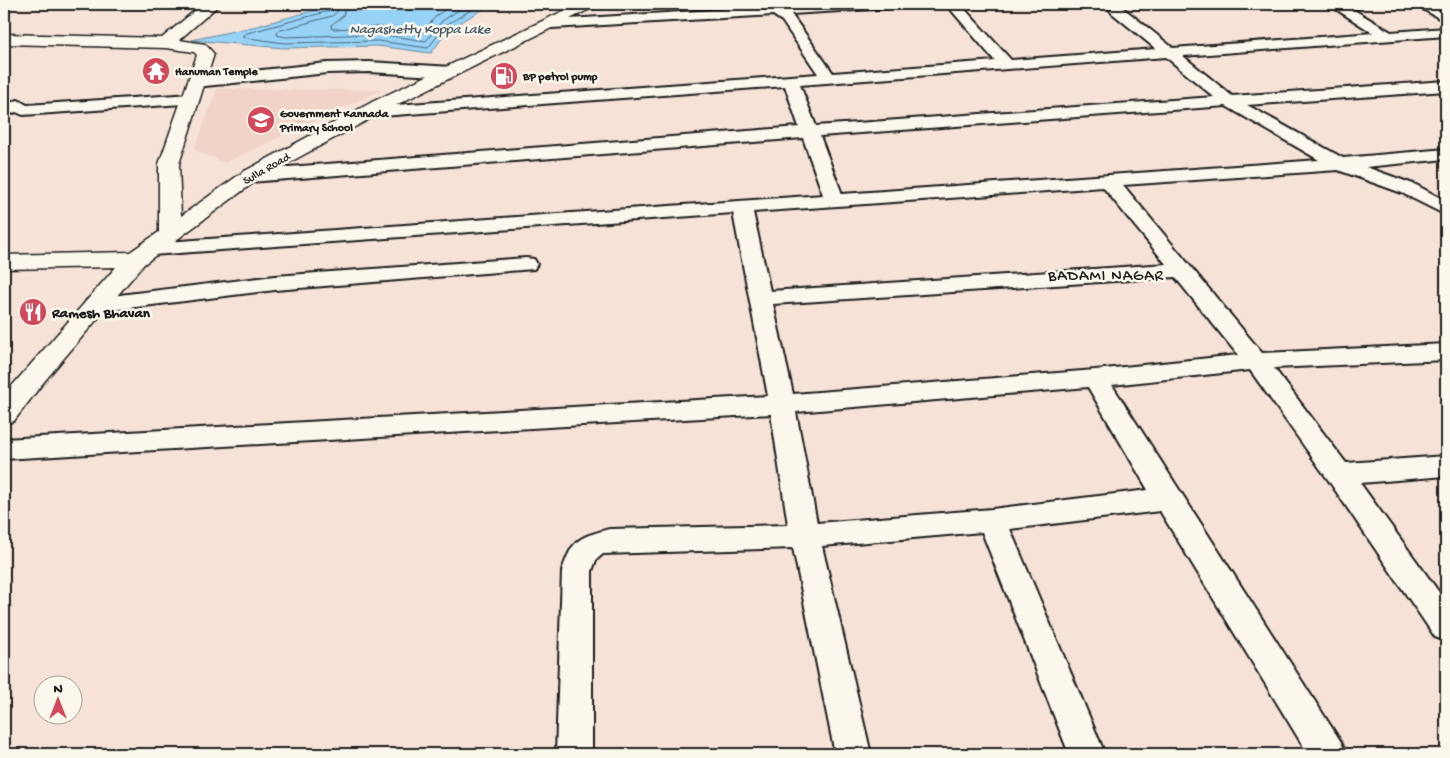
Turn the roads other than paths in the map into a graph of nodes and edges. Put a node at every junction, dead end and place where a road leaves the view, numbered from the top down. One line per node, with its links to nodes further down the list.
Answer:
1 (212, 4): 14 (street)
2 (590, 4): 10 (street, Sulla Road)
3 (890, 4): 7 (street)
4 (953, 4): 16 (street)
5 (1335, 4): 12 (street)
6 (1421, 4): 9 (street)
7 (771, 7): 10 (street); 18 (street)
8 (1117, 10): 15 (street)
9 (1446, 18)
10 (552, 24): 17 (street, Sulla Road)
11 (1446, 32): 12 (street)
12 (1388, 36): 15 (street)
13 (4, 39): 14 (street)
14 (166, 43): 20 (street)
15 (1173, 54): 16 (street); 23 (street)
16 (1008, 66): 18 (street)
17 (452, 72): 20 (street); 25 (street, Sulla Road)
18 (830, 78): 19 (street)
19 (791, 81): 25 (street); 26 (street)
20 (196, 82): 22 (street)
21 (1446, 86): 23 (street)
22 (191, 99): 24 (street); 34 (street)
23 (1229, 101): 26 (street); 28 (street)
24 (8, 106)
25 (368, 112): 29 (street, Sulla Road)
26 (809, 132): 29 (street); 31 (street)
27 (1446, 154): 28 (street)
28 (1340, 164): 30 (street); 33 (street)
29 (250, 176): 34 (street, Sulla Road)
30 (1108, 180): 31 (street); 38 (street)
31 (836, 200): 32 (street)
32 (742, 206): 35 (street); 39 (street)
33 (1446, 209)
34 (170, 234): 35 (street, Sulla Road)
35 (144, 254): 36 (street); 40 (street, Sulla Road)
36 (4, 262)
37 (526, 264): 40 (street)
38 (1180, 270): 39 (street); 42 (street)
39 (760, 298): 44 (street)
40 (95, 305): 45 (street, Sulla Road)
41 (1446, 352): 42 (street)
42 (1256, 361): 43 (street); 48 (street)
43 (1095, 378): 44 (street); 49 (street)
44 (782, 404): 46 (street); 51 (street)
45 (4, 414)
46 (4, 449)
47 (1446, 466): 48 (street)
48 (1339, 474): 52 (street)
49 (1168, 499): 50 (street); 56 (street)
50 (992, 520): 51 (street); 55 (street)
51 (805, 536): 53 (street); 54 (street)
52 (1446, 627)
53 (574, 754)
54 (853, 754)
55 (1086, 754)
56 (1328, 754)

